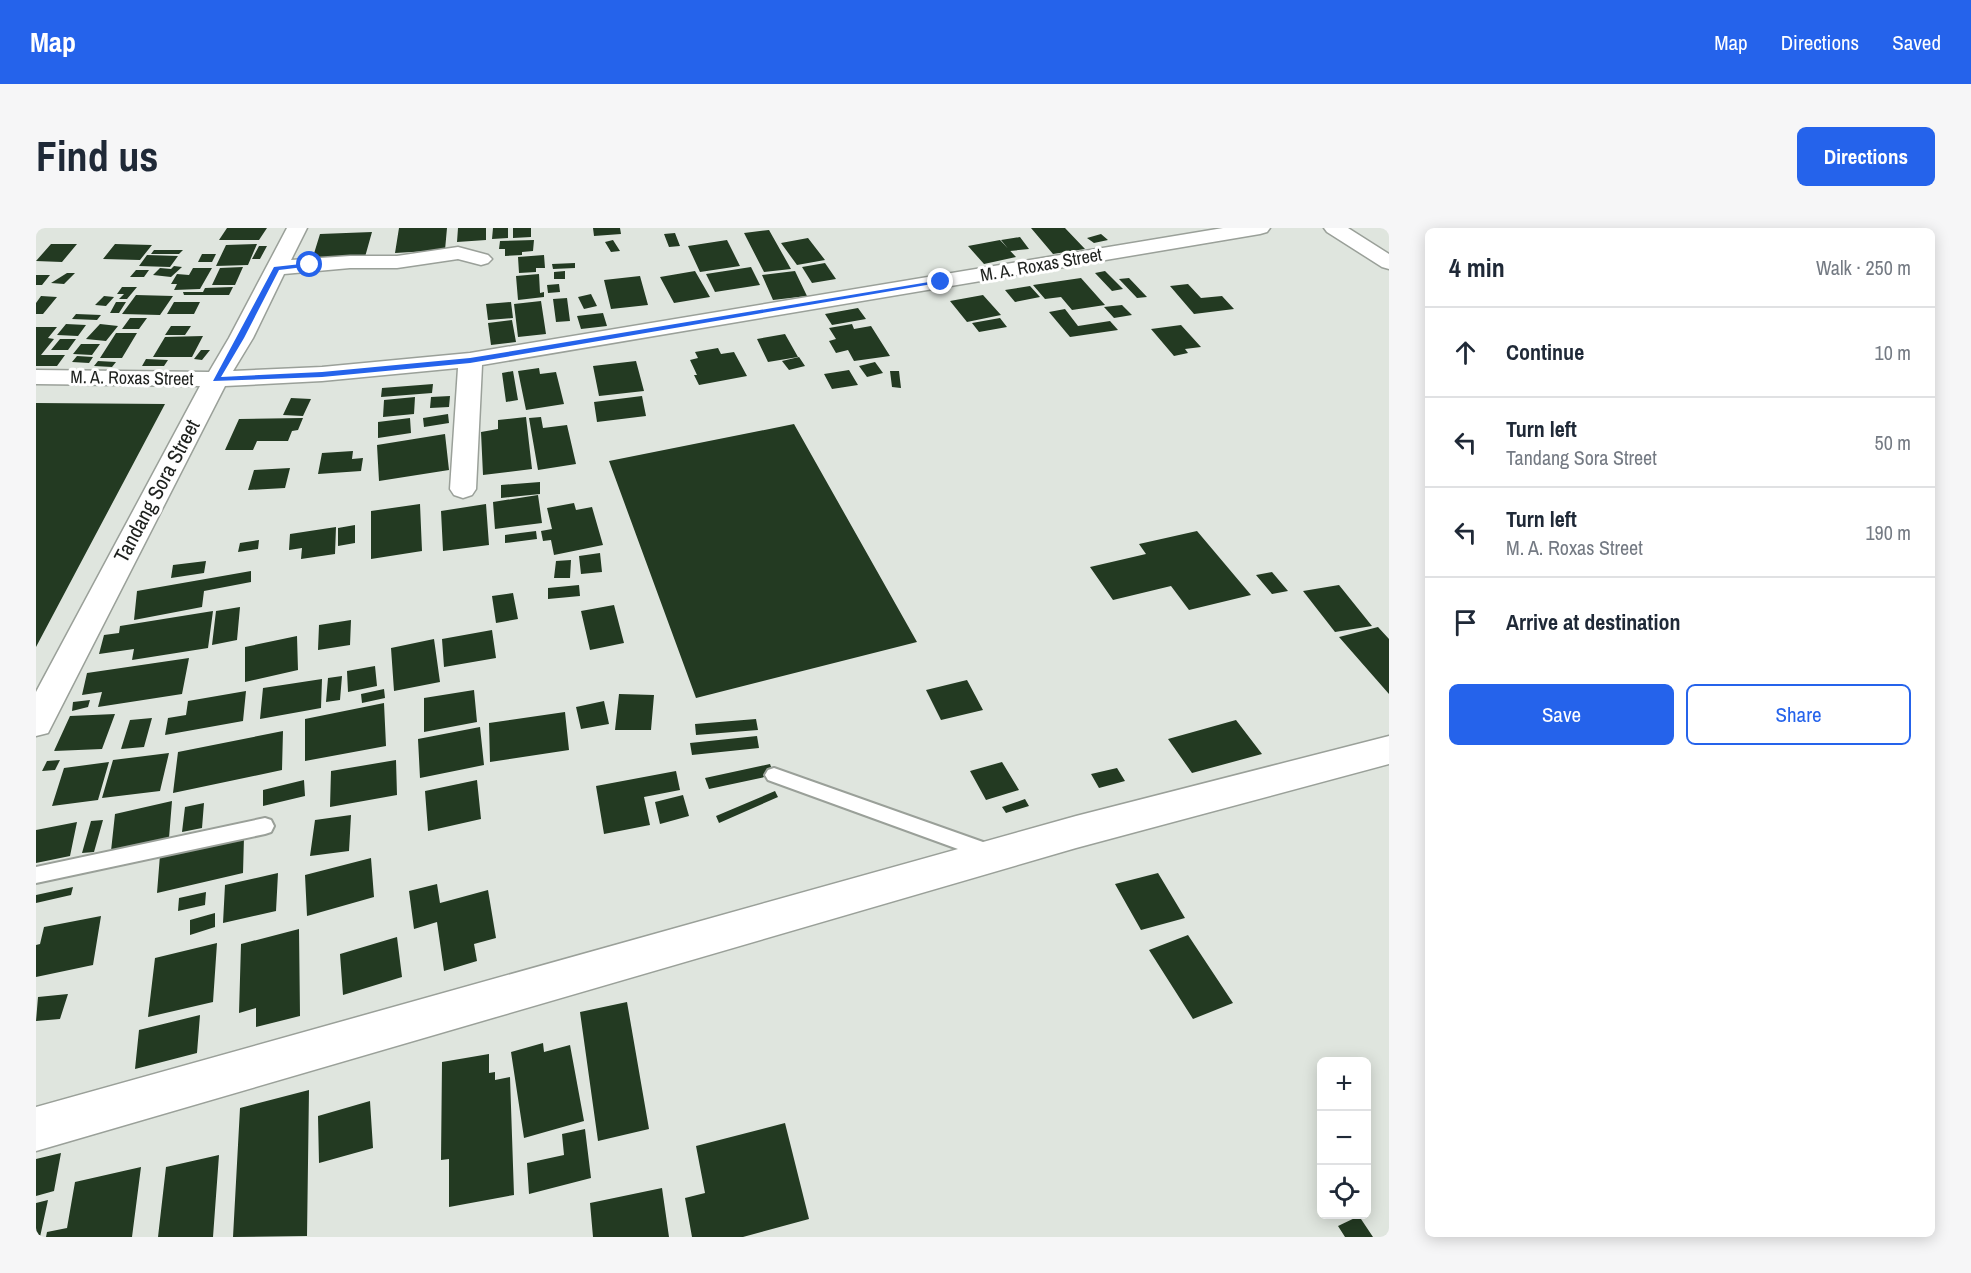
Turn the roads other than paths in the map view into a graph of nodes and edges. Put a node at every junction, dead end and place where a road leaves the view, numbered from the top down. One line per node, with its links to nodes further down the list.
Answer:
1 (297, 228): 6 (street, Tandang Sora Street)
2 (1260, 228): 7 (street, M. A. Roxas Street)
3 (1334, 228): 5 (street)
4 (481, 259): 6 (street)
5 (1389, 263)
6 (277, 268): 9 (street, Tandang Sora Street)
7 (470, 360): 9 (street, M. A. Roxas Street); 10 (street)
8 (36, 376): 9 (street, M. A. Roxas Street)
9 (216, 379): 11 (street, Tandang Sora Street)
10 (464, 489)
11 (36, 723)
12 (1389, 750): 15 (street)
13 (774, 776): 15 (lane)
14 (265, 826): 16 (lane)
15 (998, 855): 17 (street)
16 (36, 875)
17 (36, 1129)

